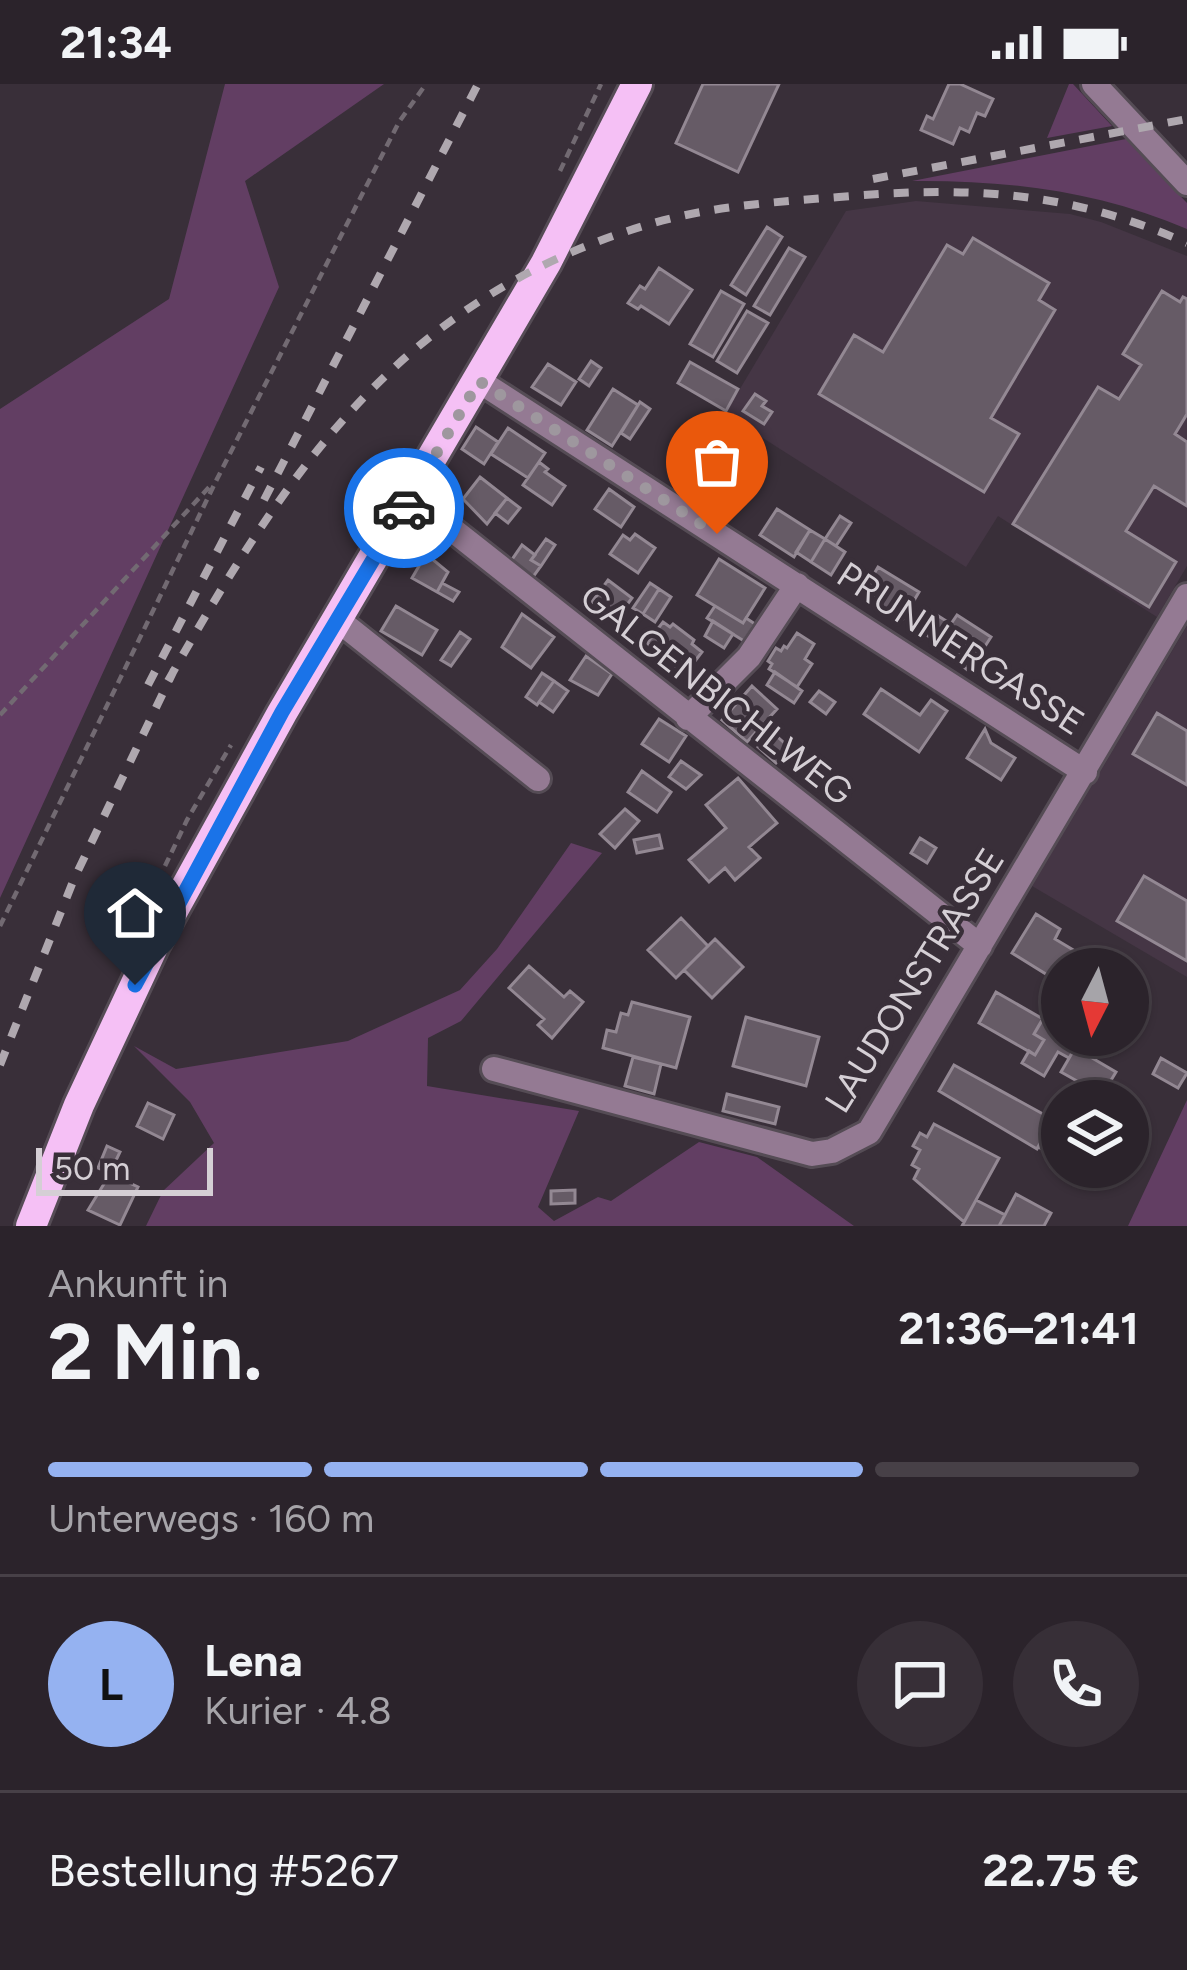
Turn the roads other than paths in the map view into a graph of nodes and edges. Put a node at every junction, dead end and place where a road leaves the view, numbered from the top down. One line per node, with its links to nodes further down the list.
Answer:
1 (637, 84): 4 (main road)
2 (1094, 84): 3 (street)
3 (1187, 182)
4 (479, 381): 5 (main road); 6 (street, PRUNNERGASSE)
5 (411, 496): 8 (main road); 9 (street, GALGENBICHLWEG)
6 (797, 585): 9 (street, PRUNNERGASSE); 10 (street, PRUNNERGASSE)
7 (1187, 596): 10 (street, LAUDONSTRASSE)
8 (338, 620): 11 (street); 14 (main road)
9 (688, 718): 12 (street, GALGENBICHLWEG)
10 (1085, 772): 12 (street, LAUDONSTRASSE)
11 (538, 779)
12 (980, 946): 13 (street, LAUDONSTRASSE)
13 (494, 1069)
14 (31, 1226)

